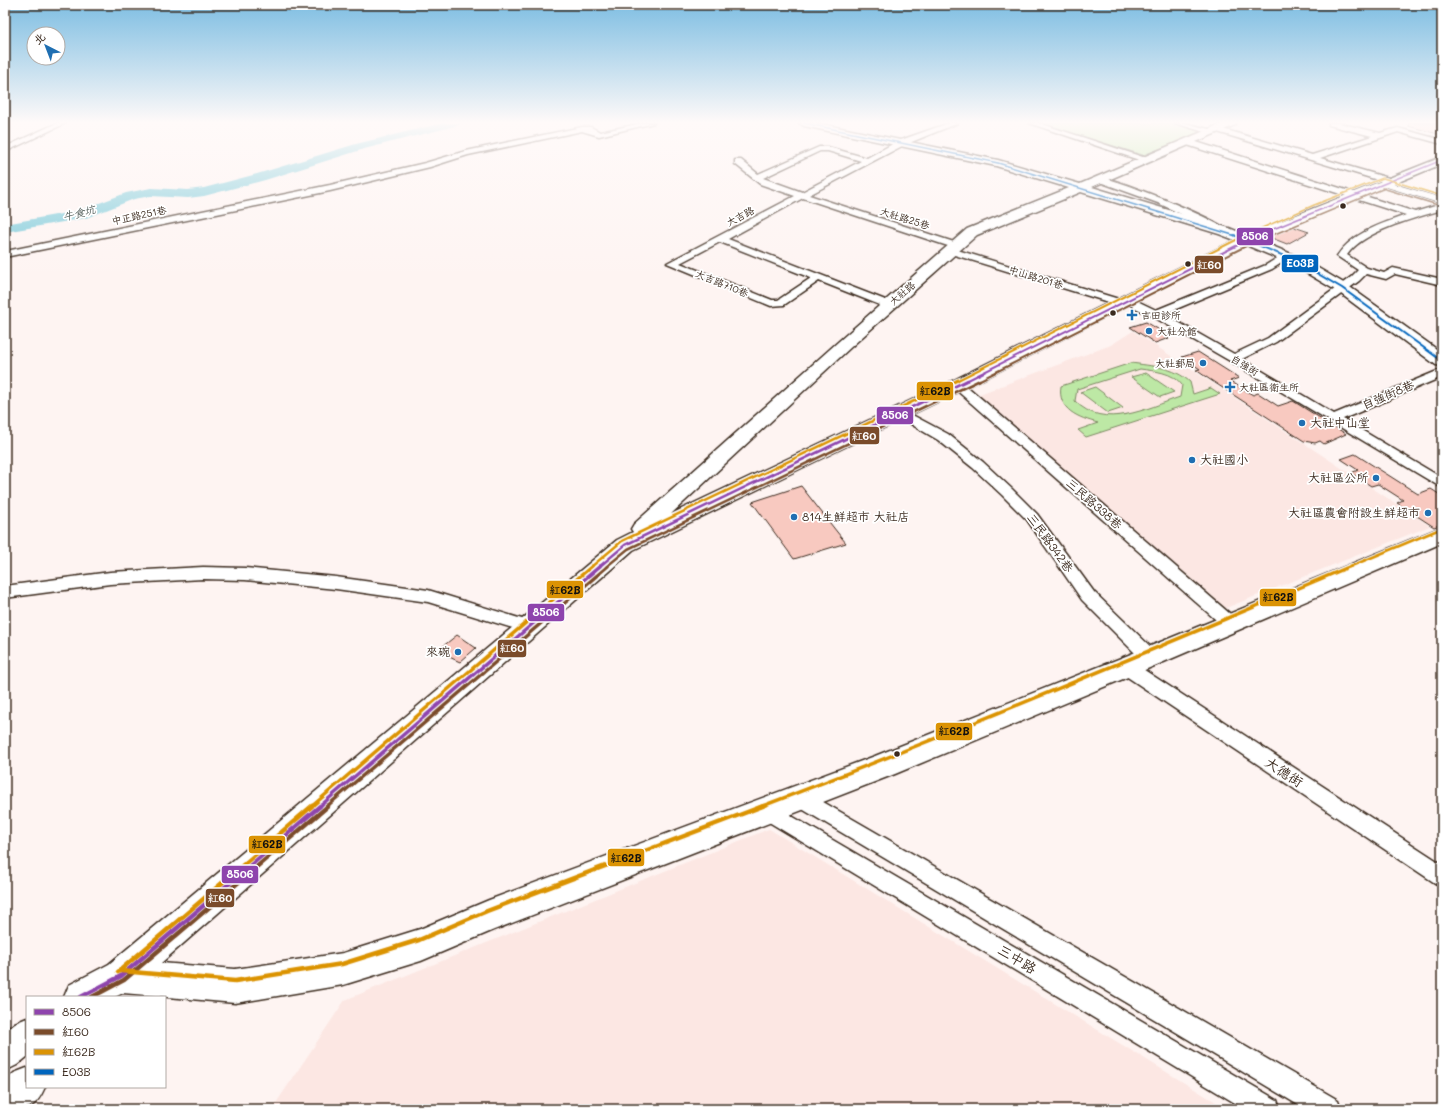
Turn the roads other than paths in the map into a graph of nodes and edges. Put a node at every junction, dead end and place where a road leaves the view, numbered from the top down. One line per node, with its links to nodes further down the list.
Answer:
1 (381, 175): 23 (street, 中正路251巷)
2 (753, 175): 10 (street, 大社路25巷)
3 (763, 175): 10 (street)
4 (841, 175): 14 (street, 大吉路)
5 (1037, 175): 13 (street)
6 (1109, 175): 11 (street, 大社路)
7 (1292, 175): 15 (street)
8 (1366, 175): 12 (street)
9 (1404, 175): 12 (street)
10 (757, 178): 14 (street, 大社路25巷)
11 (1100, 179): 13 (street, 大社路); 19 (street)
12 (1386, 182): 15 (street); 16 (street)
13 (1079, 188): 19 (street); 22 (street, 大社路)
14 (802, 195): 20 (street, 大吉路); 22 (street, 大社路25巷)
15 (1355, 195): 18 (street); 21 (street)
16 (1442, 201)
17 (1442, 207): 18 (street)
18 (1414, 215): 25 (street)
19 (1224, 232): 21 (street)
20 (720, 239): 26 (street, 大吉路); 26 (street, 大吉路710巷)
21 (1246, 240): 24 (street); 29 (street)
22 (954, 248): 29 (street, 中山路201巷); 30 (street, 大社路)
23 (6, 254)
24 (1285, 257): 28 (street); 31 (street)
25 (1364, 270): 27 (street); 28 (street)
26 (819, 277): 30 (street, 大吉路)
27 (1442, 282)
28 (1342, 288): 32 (street); 33 (street)
29 (1125, 301): 31 (street, 自強街); 35 (street)
30 (888, 305): 40 (street, 大社路)
31 (1156, 314): 32 (street, 自強街)
32 (1234, 359): 37 (street, 自強街)
33 (1442, 361)
34 (1442, 372): 37 (street, 自強街8巷)
35 (958, 385): 36 (street); 42 (street, 三民路338巷)
36 (901, 412): 40 (street); 44 (street, 三民路342巷)
37 (1334, 418): 38 (street, 自強街)
38 (1442, 484)
39 (1442, 534): 42 (street)
40 (624, 545): 43 (street)
41 (5, 592): 43 (street)
42 (1230, 623): 44 (street)
43 (528, 627): 48 (street)
44 (1138, 662): 45 (street); 47 (street, 大德街)
45 (799, 797): 46 (street); 55 (street)
46 (766, 810): 48 (street); 54 (street, 三中路)
47 (1442, 876)
48 (114, 987): 49 (street)
49 (84, 996)
50 (26, 1036): 51 (street)
51 (5, 1053)
52 (26, 1087): 53 (street)
53 (5, 1104)
54 (1268, 1109)
55 (1329, 1109)

